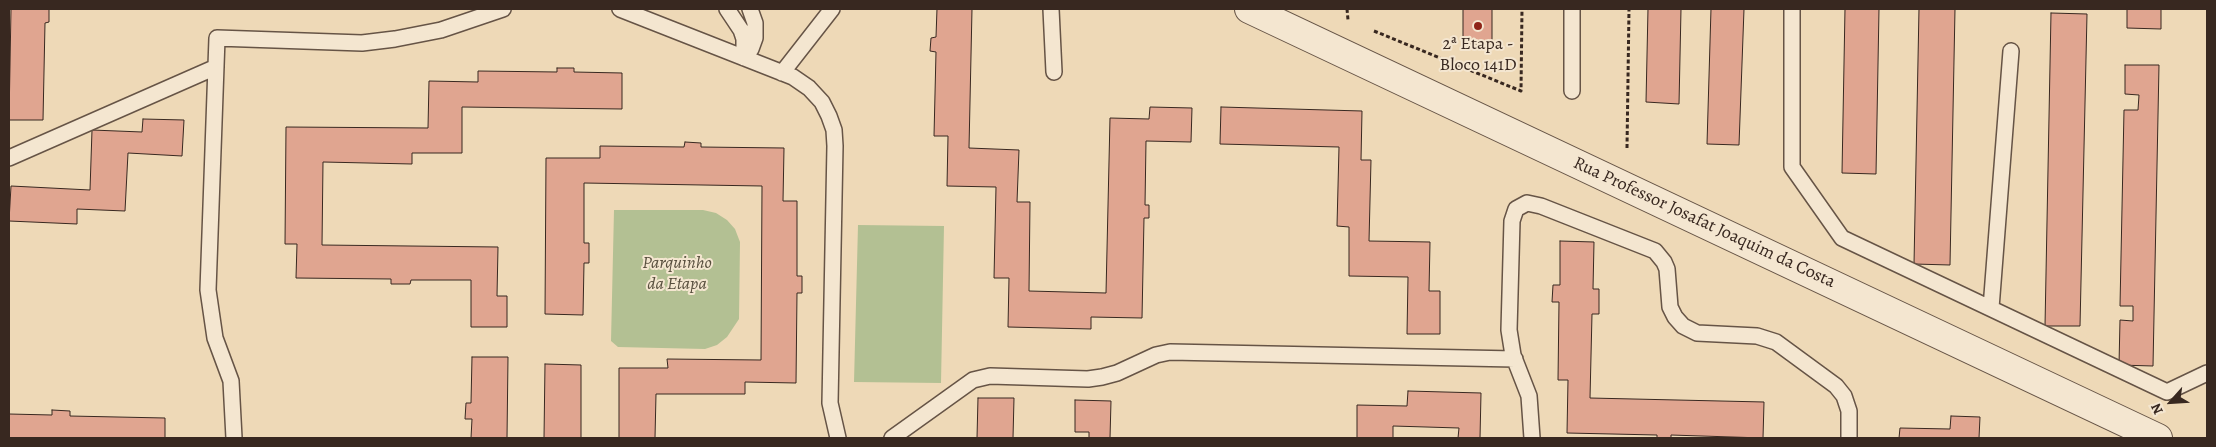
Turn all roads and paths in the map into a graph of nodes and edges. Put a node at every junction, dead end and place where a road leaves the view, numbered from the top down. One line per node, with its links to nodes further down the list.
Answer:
1 (503, 9): 17 (lane)
2 (620, 9): 16 (lane)
3 (727, 9): 16 (lane)
4 (750, 9): 16 (lane)
5 (832, 9): 19 (lane)
6 (1052, 9): 18 (lane)
7 (1249, 9): 31 (street, Rua Professor Josafat Joaquim da Costa)
8 (1347, 9): 13 (path)
9 (1522, 9): 14 (path)
10 (1572, 9): 20 (lane)
11 (1629, 9): 21 (path)
12 (1792, 9): 23 (lane)
13 (1356, 23)
14 (1365, 27)
15 (2012, 51): 23 (lane)
16 (744, 58): 19 (lane)
17 (216, 67): 22 (lane); 26 (lane)
18 (1054, 72)
19 (782, 73): 27 (lane)
20 (1572, 90)
21 (1626, 148)
22 (9, 158)
23 (1991, 308): 25 (lane)
24 (1515, 360): 28 (lane); 29 (lane); 30 (lane)
25 (2207, 373)
26 (234, 438)
27 (838, 438)
28 (892, 438)
29 (1532, 438)
30 (1849, 438)
31 (2158, 438)

